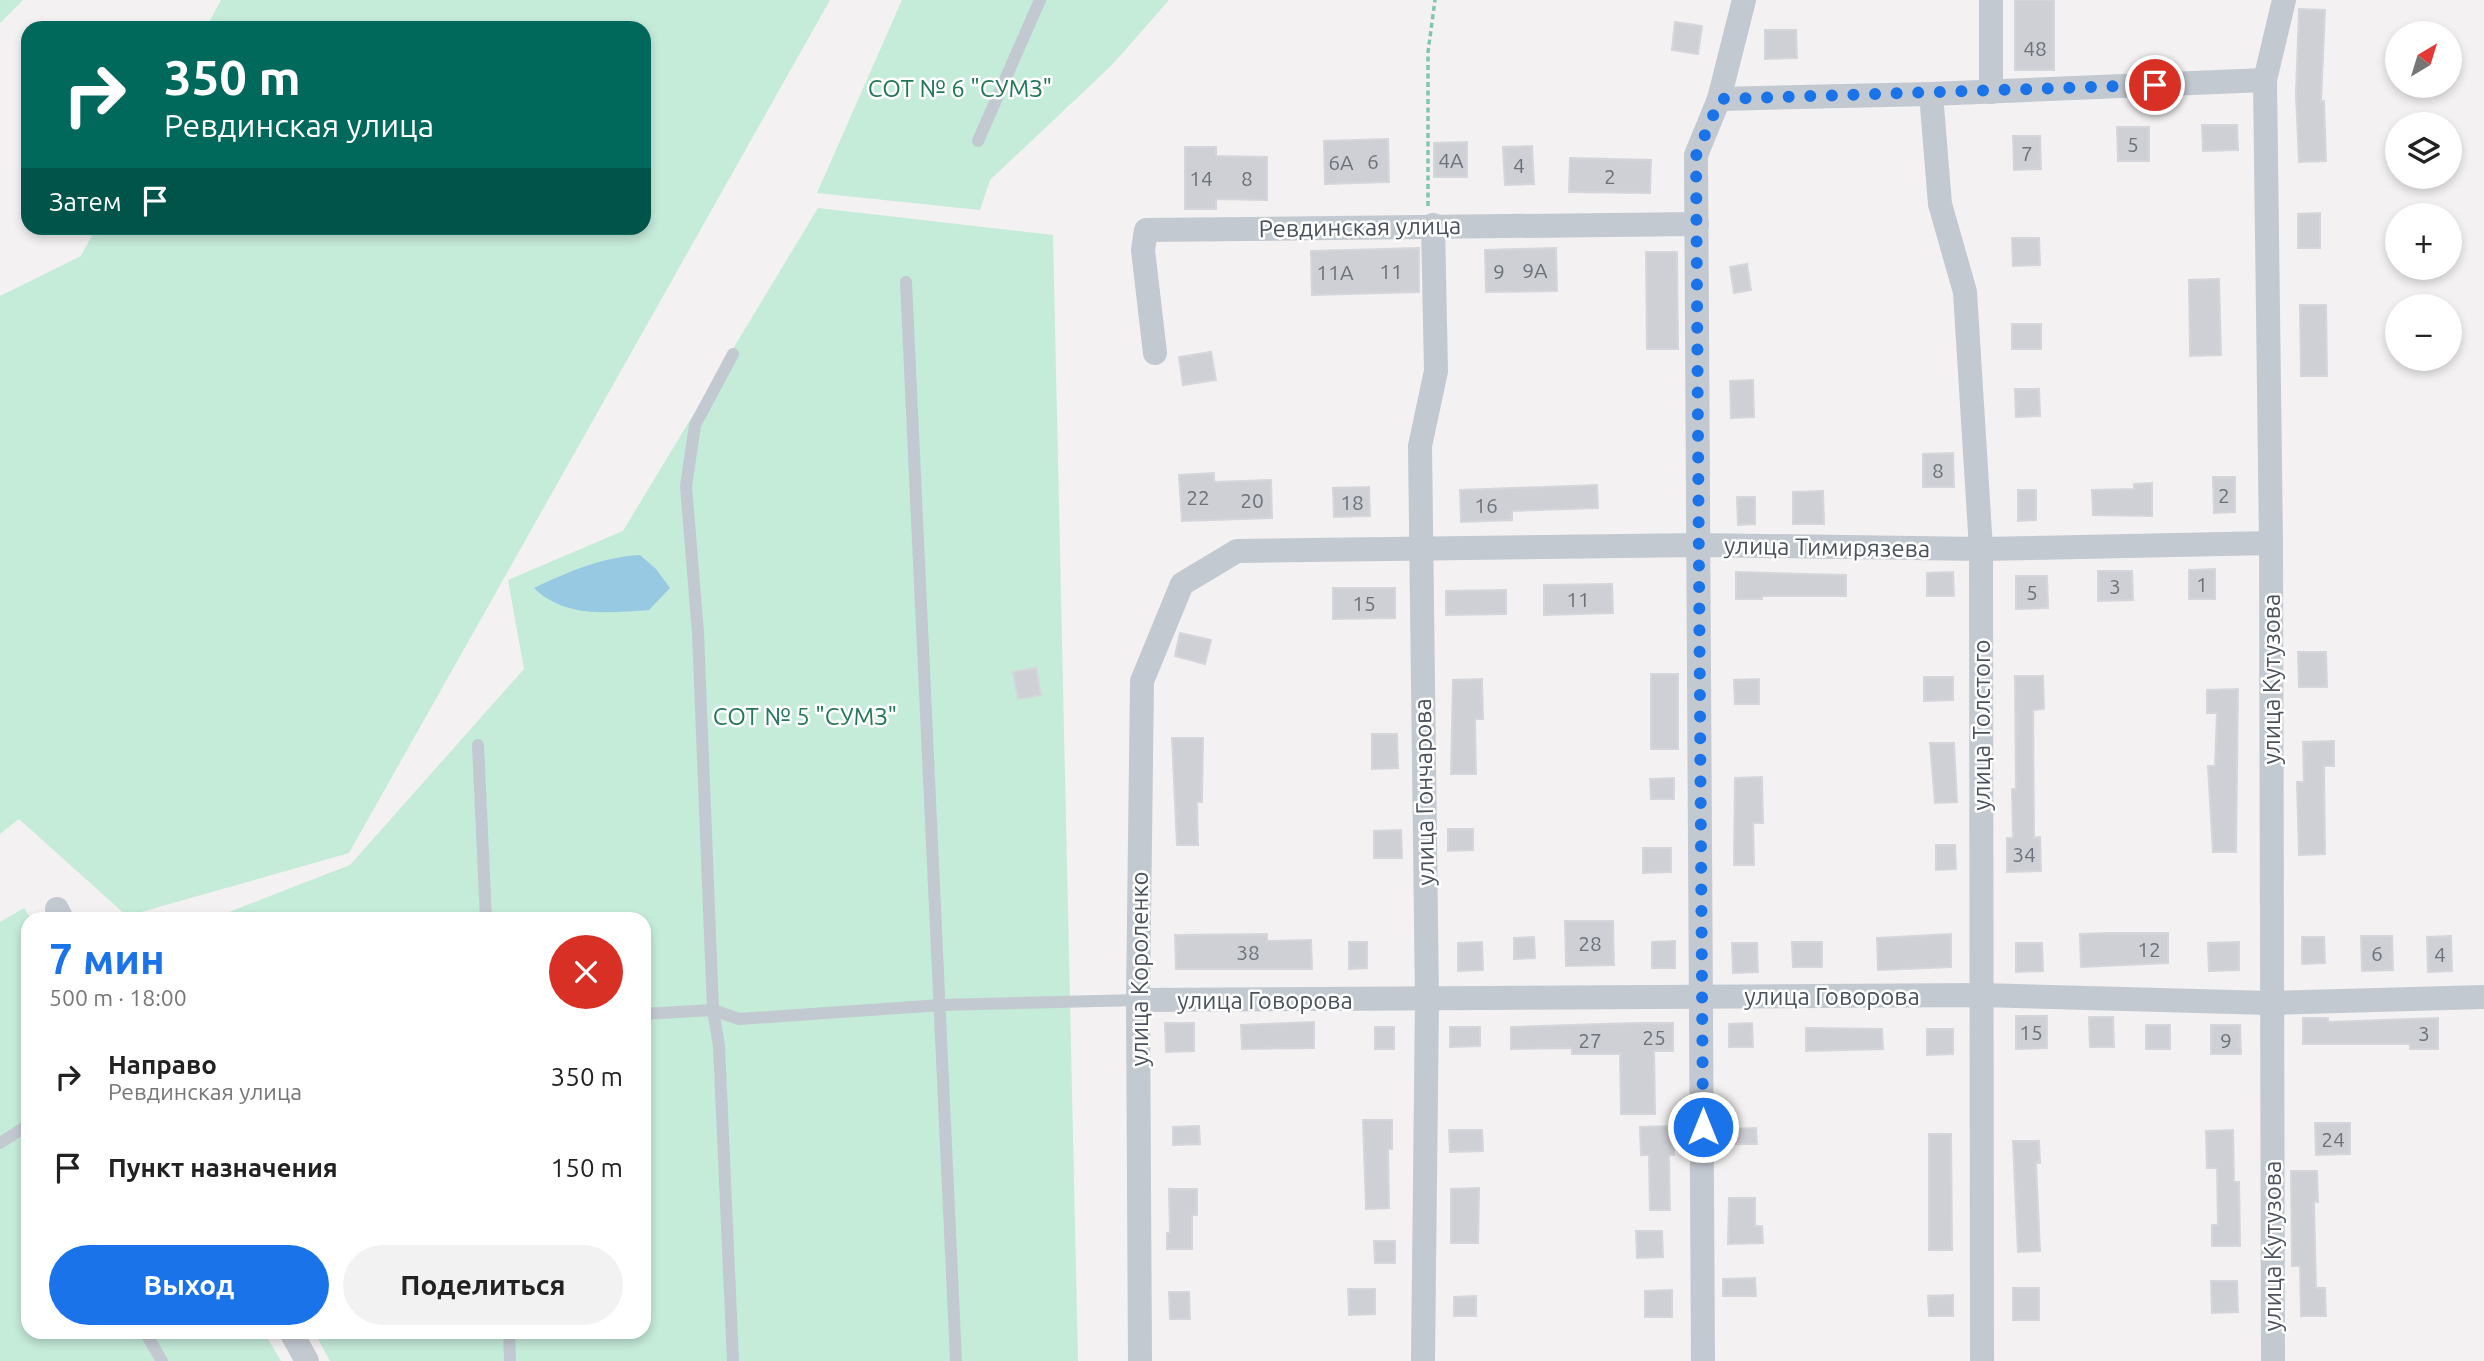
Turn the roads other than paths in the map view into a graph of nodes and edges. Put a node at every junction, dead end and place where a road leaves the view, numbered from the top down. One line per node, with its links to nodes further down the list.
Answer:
1 (1040, 0): 9 (lane)
2 (1744, 0): 8 (street)
3 (1991, 0): 6 (street)
4 (2284, 0): 5 (street, улица Кутузова)
5 (2264, 80): 6 (street); 15 (street, улица Кутузова)
6 (1991, 92): 7 (street)
7 (1931, 94): 8 (street); 17 (street, улица Толстого)
8 (1720, 99): 10 (street)
9 (978, 141)
10 (1697, 224): 11 (street, Ревдинская улица); 16 (street)
11 (1431, 225): 13 (street, Ревдинская улица); 18 (street, улица Гончарова)
12 (906, 282): 28 (lane)
13 (1155, 352)
14 (733, 354): 29 (lane)
15 (2271, 543): 17 (street, улица Тимирязева); 27 (street, улица Кутузова)
16 (1700, 545): 17 (street, улица Тимирязева); 18 (street, улица Тимирязева); 23 (street)
17 (1981, 549): 22 (street, улица Толстого)
18 (1420, 550): 19 (street, улица Тимирязева); 26 (street, улица Гончарова)
19 (1182, 584): 25 (street, улица Короленко)
20 (478, 745): 21 (lane)
21 (486, 912)
22 (1982, 995): 23 (street, улица Говорова); 27 (street, улица Говорова); 44 (street, улица Толстого)
23 (1703, 997): 26 (street, улица Говорова); 43 (street)
24 (2484, 997): 27 (street, улица Говорова)
25 (1138, 1000): 26 (street, улица Говорова); 28 (lane); 41 (street, улица Короленко)
26 (1427, 1000): 42 (street, улица Гончарова)
27 (2270, 1003): 45 (street, улица Кутузова)
28 (941, 1005): 29 (lane); 40 (lane)
29 (713, 1010): 30 (lane); 39 (lane)
30 (651, 1014)
31 (21, 1129): 32 (lane)
32 (0, 1143)
33 (149, 1339): 36 (lane)
34 (295, 1339): 37 (street)
35 (509, 1339): 38 (lane)
36 (162, 1361)
37 (307, 1361)
38 (510, 1361)
39 (733, 1361)
40 (956, 1361)
41 (1140, 1361)
42 (1423, 1361)
43 (1703, 1361)
44 (1982, 1361)
45 (2273, 1361)

